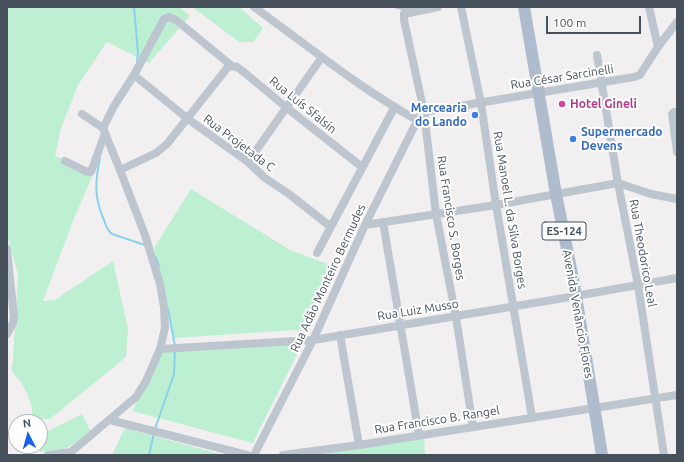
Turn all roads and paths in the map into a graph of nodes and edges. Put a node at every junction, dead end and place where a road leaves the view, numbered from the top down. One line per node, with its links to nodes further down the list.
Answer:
1 (254, 7): 10 (street)
2 (438, 7): 6 (street)
3 (461, 7): 15 (street, Rua Manoel L. da Silva Borges)
4 (524, 7): 14 (main road, Avenida Venâncio Flores / ES-124)
5 (649, 7): 8 (street)
6 (404, 9): 18 (street, Rua Francisco S. Borges)
7 (677, 22): 8 (street, Rua César Sarcinelli)
8 (658, 47): 13 (street, Rua César Sarcinelli)
9 (596, 55): 13 (street, Rua Theodorico Leal)
10 (322, 57): 16 (street); 17 (street)
11 (230, 66): 12 (street, Rua Luís Sfalsin); 16 (street, Rua Luís Sfalsin); 21 (street)
12 (136, 71): 21 (street, Rua Projetada C); 23 (street)
13 (602, 82): 14 (street, Rua César Sarcinelli); 29 (street, Rua Theodorico Leal)
14 (539, 93): 15 (street, Rua César Sarcinelli); 30 (main road, Avenida Venâncio Flores / ES-124)
15 (481, 103): 18 (street, Rua César Sarcinelli); 32 (street, Rua Manoel L. da Silva Borges)
16 (286, 108): 26 (street); 27 (street, Rua Luís Sfalsin)
17 (394, 108): 22 (street); 27 (street, Rua Adão Monteiro Bermudes)
18 (424, 112): 22 (street, Rua Adão Monteiro Bermudes); 33 (street, Rua Francisco S. Borges)
19 (677, 112): 24 (street)
20 (82, 114): 23 (street)
21 (188, 119): 26 (street, Rua Projetada C); 28 (street)
22 (417, 120): 35 (street, Rua Adão Monteiro Bermudes)
23 (104, 130): 25 (street); 28 (street)
24 (677, 152)
25 (65, 162)
26 (248, 162): 36 (street, Rua Projetada C)
27 (362, 167): 36 (street, Rua Adão Monteiro Bermudes)
28 (120, 170): 50 (street)
29 (618, 183): 30 (street); 31 (street); 41 (street, Rua Theodorico Leal)
30 (556, 194): 32 (street); 42 (main road, Avenida Venâncio Flores / ES-124)
31 (677, 199)
32 (496, 205): 33 (street); 43 (street, Rua Manoel L. da Silva Borges)
33 (436, 214): 34 (street); 45 (street, Rua Francisco S. Borges)
34 (383, 222): 35 (street); 46 (street)
35 (365, 225): 49 (street, Rua Adão Monteiro Bermudes)
36 (331, 227): 38 (street, Rua Adão Monteiro Bermudes)
37 (7, 249): 39 (street)
38 (317, 253)
39 (9, 278): 44 (street)
40 (677, 278): 41 (street, Rua Luiz Musso)
41 (638, 285): 42 (street, Rua Luiz Musso); 52 (street, Rua Theodorico Leal)
42 (576, 296): 43 (street, Rua Luiz Musso); 53 (main road, Avenida Venâncio Flores / ES-124)
43 (514, 307): 45 (street, Rua Luiz Musso); 54 (street, Rua Manoel L. da Silva Borges)
44 (10, 317): 47 (street)
45 (456, 317): 46 (street, Rua Luiz Musso); 56 (street, Rua Francisco S. Borges)
46 (400, 325): 48 (street, Rua Luiz Musso); 57 (street)
47 (7, 334)
48 (340, 335): 49 (street, Rua Luiz Musso); 58 (street)
49 (313, 340): 50 (street, Rua Luiz Musso); 62 (street, Rua Adão Monteiro Bermudes)
50 (160, 349): 55 (street)
51 (677, 395): 52 (street, Rua Francisco B. Rangel)
52 (655, 399): 53 (street, Rua Francisco B. Rangel); 65 (street, Rua Theodorico Leal)
53 (594, 409): 54 (street, Rua Francisco B. Rangel); 64 (main road, Avenida Venâncio Flores / ES-124)
54 (532, 417): 56 (street, Rua Francisco B. Rangel)
55 (110, 420): 59 (street); 61 (street)
56 (473, 427): 57 (street, Rua Francisco B. Rangel)
57 (419, 435): 58 (street, Rua Francisco B. Rangel)
58 (359, 445): 63 (street, Rua Francisco B. Rangel)
59 (70, 454): 60 (street)
60 (48, 455)
61 (247, 455)
62 (254, 455)
63 (284, 455)
64 (602, 455)
65 (664, 455)

